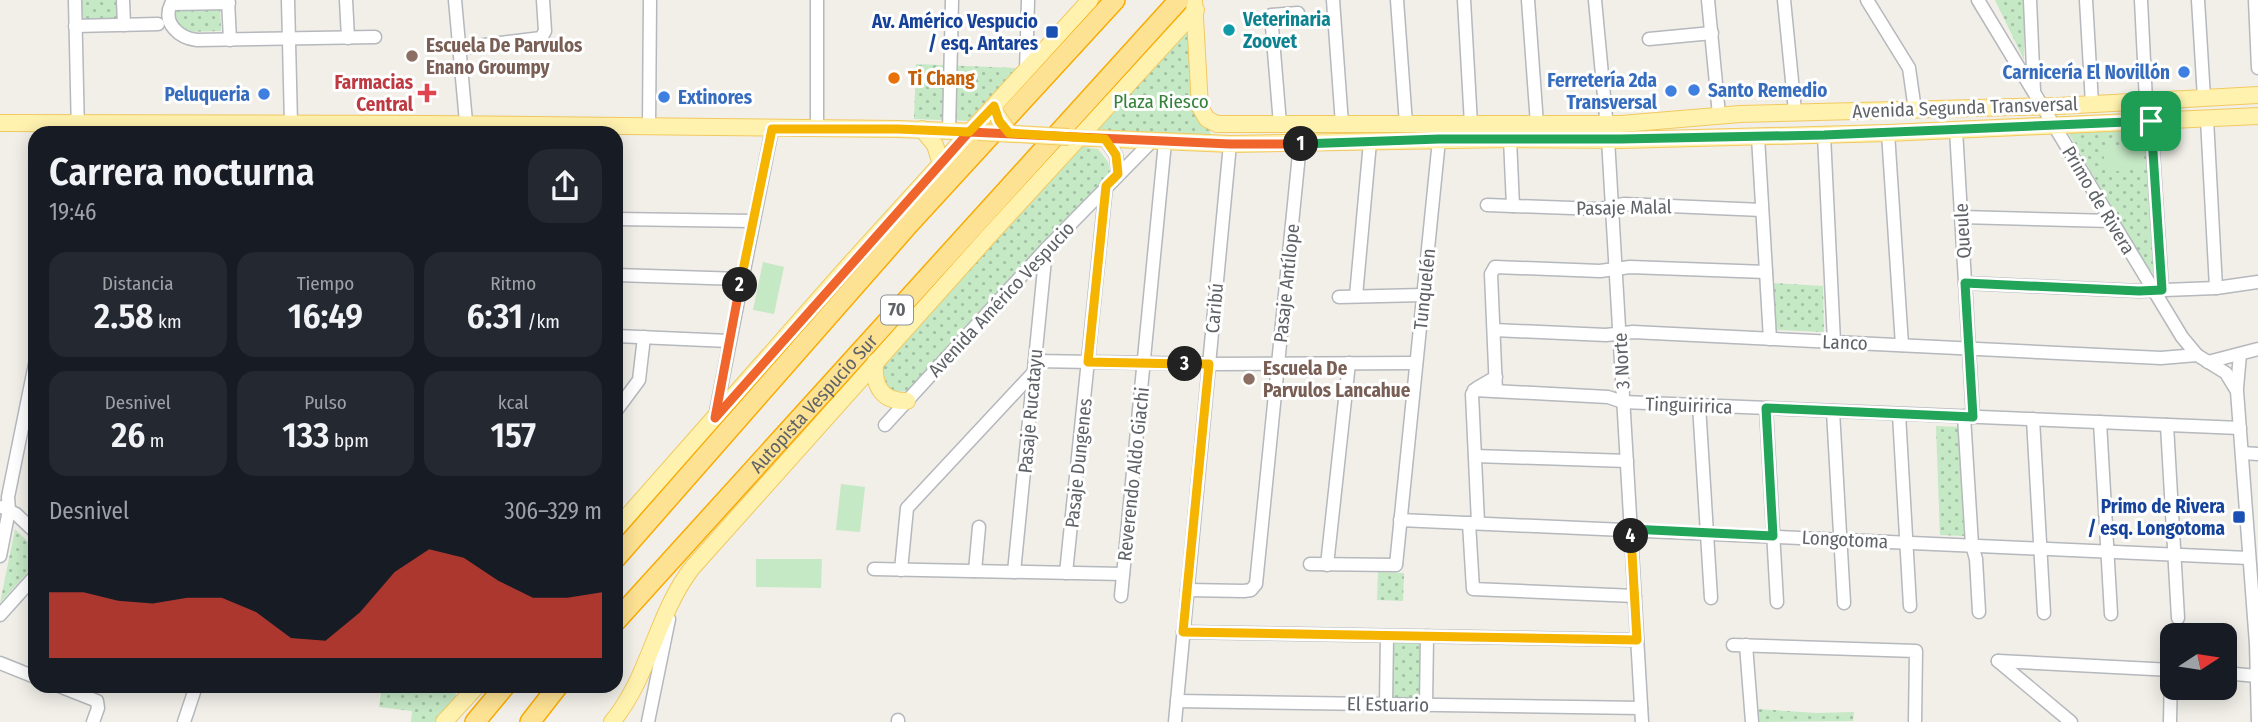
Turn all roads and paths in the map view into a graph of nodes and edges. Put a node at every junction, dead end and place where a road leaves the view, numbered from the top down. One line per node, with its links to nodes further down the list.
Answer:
1 (75, 0): 32 (street)
2 (123, 0): 31 (street)
3 (288, 0): 36 (street)
4 (346, 0): 35 (street)
5 (456, 0): 39 (street)
6 (543, 0): 39 (street)
7 (650, 0): 68 (street)
8 (817, 0): 69 (street)
9 (952, 0): 72 (street)
10 (1028, 0): 41 (street)
11 (1090, 0): 41 (main road)
12 (1115, 0): 168 (highway, 70)
13 (1333, 0): 57 (street)
14 (1398, 0): 58 (street)
15 (1464, 0): 59 (street)
16 (1528, 0): 60 (street)
17 (1595, 0): 75 (street, 3 Norte)
18 (1709, 0): 33 (street)
19 (1784, 0): 49 (street)
20 (1867, 0): 48 (street)
21 (1978, 0): 44 (street, Primo de Rivera)
22 (2030, 0): 44 (street)
23 (2086, 0): 46 (street)
24 (2141, 0): 45 (street)
25 (2198, 0): 43 (street)
26 (2255, 0): 40 (street)
27 (228, 1): 37 (street); 37 (street)
28 (1193, 3): 56 (main road, Avenida Segunda Transversal); 80 (main road); 193 (highway, Autopista Vespucio Sur / 70)
29 (1297, 13): 56 (street)
30 (158, 24): 31 (street)
31 (124, 25): 32 (street)
32 (75, 26): 62 (street)
33 (1712, 33): 38 (street); 50 (street)
34 (374, 37): 35 (street)
35 (348, 38): 36 (street)
36 (289, 39): 37 (street); 55 (street)
37 (230, 40)
38 (1649, 40)
39 (460, 48): 65 (street)
40 (2258, 68)
41 (1026, 72): 47 (main road)
42 (2258, 95): 43 (main road, Avenida Segunda Transversal)
43 (2203, 98): 45 (main road, Avenida Segunda Transversal)
44 (2039, 99): 46 (main road, Avenida Segunda Transversal); 48 (main road, Avenida Segunda Transversal); 66 (street, Primo de Rivera)
45 (2147, 101): 46 (main road, Avenida Segunda Transversal)
46 (2092, 104)
47 (995, 110): 74 (main road); 76 (main road, bridge)
48 (1915, 110): 49 (main road, Avenida Segunda Transversal)
49 (1795, 111): 50 (main road, Avenida Segunda Transversal)
50 (1719, 115): 75 (main road, Avenida Segunda Transversal)
51 (2258, 116): 52 (main road, Avenida Segunda Transversal)
52 (2207, 119): 53 (main road, Avenida Segunda Transversal); 106 (street)
53 (2151, 121): 66 (main road, Avenida Segunda Transversal); 107 (street)
54 (0, 124): 61 (main road, Avenida Segunda Transversal)
55 (291, 124): 63 (main road, Avenida Segunda Transversal); 64 (main road, Avenida Segunda Transversal)
56 (1280, 124): 57 (main road, Avenida Segunda Transversal)
57 (1342, 124): 58 (main road, Avenida Segunda Transversal)
58 (1406, 124): 59 (main road, Avenida Segunda Transversal)
59 (1471, 124): 60 (main road, Avenida Segunda Transversal)
60 (1537, 124): 75 (main road, Avenida Segunda Transversal)
61 (31, 126)
62 (78, 126)
63 (261, 126)
64 (302, 126)
65 (467, 126)
66 (2055, 126): 73 (main road, Avenida Segunda Transversal); 98 (street, Primo de Rivera)
67 (623, 127): 68 (main road, Avenida Segunda Transversal)
68 (649, 127): 70 (main road, Avenida Segunda Transversal)
69 (817, 128): 70 (main road, Avenida Segunda Transversal); 71 (main road, Avenida Segunda Transversal)
70 (772, 129): 97 (street)
71 (922, 130): 72 (main road, Avenida Segunda Transversal); 88 (main road)
72 (949, 130): 74 (main road, Avenida Segunda Transversal)
73 (1956, 130): 77 (main road, Avenida Segunda Transversal); 95 (street, Queule)
74 (973, 132): 76 (main road, Avenida Segunda Transversal, bridge); 88 (main road)
75 (1607, 132): 79 (main road, Avenida Segunda Transversal); 83 (main road, Avenida Segunda Transversal); 93 (street, 3 Norte)
76 (1009, 133): 80 (main road, Avenida Segunda Transversal, bridge)
77 (1888, 133): 78 (main road, Avenida Segunda Transversal); 118 (street)
78 (1824, 135): 79 (main road, Avenida Segunda Transversal); 117 (street)
79 (1758, 136): 94 (street)
80 (1074, 137): 81 (main road, Avenida Segunda Transversal); 123 (main road)
81 (1105, 139): 84 (main road, Avenida Segunda Transversal); 89 (street)
82 (1439, 139): 83 (main road, Avenida Segunda Transversal); 85 (main road, Avenida Segunda Transversal); 108 (street, Tunquelén)
83 (1510, 139): 92 (street)
84 (1158, 141): 86 (main road, Avenida Segunda Transversal); 89 (street, Avenida Américo Vespucio); 125 (street, Reverendo Aldo Giachi)
85 (1370, 142): 87 (main road, Avenida Segunda Transversal); 109 (street)
86 (1230, 144): 87 (main road, Avenida Segunda Transversal); 128 (street, Caribú)
87 (1300, 144): 129 (street, Pasaje Antílope)
88 (941, 164): 144 (main road)
89 (1118, 174): 90 (street, Avenida Américo Vespucio)
90 (1106, 186): 99 (street, Avenida Américo Vespucio); 124 (street, Pasaje Dungenes)
91 (1487, 205): 92 (street, Pasaje Malal)
92 (1513, 206): 93 (street, Pasaje Malal)
93 (1612, 206): 94 (street, Pasaje Malal); 100 (street, 3 Norte)
94 (1762, 210): 101 (street)
95 (1961, 217): 98 (street); 105 (street, Queule)
96 (623, 219): 97 (street)
97 (753, 221): 103 (street)
98 (2112, 221): 107 (street, Primo de Rivera)
99 (1045, 249): 130 (street, Pasaje Rucatayu); 136 (street, Avenida Américo Vespucio)
100 (1615, 269): 101 (street); 111 (street); 112 (street, 3 Norte)
101 (1766, 272): 115 (street)
102 (623, 275): 103 (street)
103 (741, 279): 116 (street)
104 (2258, 282): 106 (street)
105 (1965, 283): 107 (street); 119 (street, Queule)
106 (2216, 288): 107 (street)
107 (2158, 290): 122 (street, Primo de Rivera)
108 (1423, 295): 109 (street); 127 (street, Tunquelén)
109 (1356, 296): 110 (street)
110 (1339, 297)
111 (1494, 330): 112 (street, Lanco); 131 (street)
112 (1619, 334): 115 (street, Lanco); 138 (street, 3 Norte)
113 (623, 336): 114 (street)
114 (644, 337): 116 (street); 137 (street)
115 (1770, 339): 117 (street, Lanco)
116 (729, 341): 144 (street)
117 (1834, 342): 118 (street, Lanco)
118 (1902, 345): 119 (street, Lanco)
119 (1969, 348): 122 (street, Lanco); 143 (street, Queule)
120 (2258, 349): 121 (street, Lanco)
121 (2239, 354): 122 (street, Lanco); 134 (street)
122 (2202, 358): 134 (street, Primo de Rivera)
123 (875, 362): 136 (main road); 184 (main road)
124 (1088, 362): 125 (street); 130 (street); 179 (street, Pasaje Dungenes)
125 (1144, 363): 128 (street); 180 (street, Reverendo Aldo Giachi)
126 (1349, 363): 127 (street); 129 (street); 174 (street)
127 (1416, 363): 157 (street, Tunquelén)
128 (1209, 364): 129 (street); 183 (street, Caribú)
129 (1277, 364): 183 (street, Pasaje Antílope)
130 (1034, 367): 176 (street); 178 (street, Pasaje Rucatayu)
131 (1496, 377): 132 (street); 133 (street)
132 (1474, 390): 133 (street, Tinguiririca); 152 (street)
133 (1496, 391): 138 (street, Tinguiririca)
134 (2237, 391): 149 (street)
135 (28, 398): 154 (street)
136 (907, 401): 147 (street, Avenida Américo Vespucio)
137 (623, 402)
138 (1623, 402): 139 (street, Tinguiririca); 153 (street, 3 Norte)
139 (1699, 405): 140 (street, Tinguiririca); 162 (street)
140 (1766, 408): 141 (street, Tinguiririca); 163 (street)
141 (1833, 411): 142 (street, Tinguiririca); 164 (street)
142 (1899, 414): 143 (street, Tinguiririca); 165 (street)
143 (1968, 417): 145 (street, Tinguiririca); 166 (street, Queule)
144 (715, 418): 156 (main road)
145 (2033, 419): 146 (street, Tinguiririca); 167 (street)
146 (2100, 422): 148 (street, Tinguiririca); 169 (street)
147 (885, 425)
148 (2167, 425): 149 (street, Tinguiririca); 170 (street)
149 (2240, 428): 150 (street)
150 (2242, 453): 151 (street); 155 (street)
151 (2258, 454)
152 (1475, 456): 153 (street); 158 (street)
153 (1627, 461): 161 (street, 3 Norte)
154 (4, 508): 159 (street); 171 (street)
155 (2252, 518): 172 (street)
156 (623, 520)
157 (1400, 520): 158 (street, Longotoma); 174 (street, Tunquelén)
158 (1473, 523): 161 (street, Longotoma); 186 (street)
159 (28, 527)
160 (979, 527): 177 (street)
161 (1631, 529): 162 (street, Longotoma); 186 (street, 3 Norte)
162 (1707, 532): 163 (street, Longotoma); 187 (street)
163 (1773, 536): 164 (street, Longotoma); 188 (street)
164 (1841, 539): 165 (street, Longotoma); 189 (street)
165 (1906, 542): 166 (street, Longotoma); 190 (street)
166 (1972, 545): 167 (street, Longotoma); 191 (street, Queule)
167 (2040, 548): 169 (street, Longotoma); 192 (street)
168 (623, 550)
169 (2108, 551): 170 (street, Longotoma); 194 (street)
170 (2174, 554): 172 (street, Longotoma); 196 (street)
171 (0, 556)
172 (2248, 558): 181 (street)
173 (1310, 565): 174 (street)
174 (1327, 565)
175 (874, 569): 176 (street)
176 (901, 569): 177 (street)
177 (975, 571): 178 (street)
178 (1014, 572): 179 (street)
179 (1066, 573): 180 (street)
180 (1123, 574): 185 (street, Reverendo Aldo Giachi)
181 (2254, 582): 201 (street)
182 (28, 584): 195 (street)
183 (1187, 590): 197 (street, Caribú)
184 (673, 595): 223 (main road); 224 (street)
185 (1121, 596)
186 (1635, 596): 200 (street, 3 Norte)
187 (1711, 598)
188 (1777, 603)
189 (1844, 603)
190 (1910, 606)
191 (1979, 612)
192 (2044, 612)
193 (623, 614)
194 (2111, 614)
195 (0, 615)
196 (2178, 618)
197 (1183, 632): 198 (street); 213 (street, Caribú)
198 (1387, 636): 199 (street); 214 (street)
199 (1427, 636): 200 (street); 215 (street)
200 (1637, 640): 217 (street, 3 Norte)
201 (2257, 644): 206 (street)
202 (0, 663): 204 (street)
203 (2160, 669): 229 (street)
204 (28, 674)
205 (2237, 674): 206 (street)
206 (2257, 676): 216 (street)
207 (75, 693): 218 (street)
208 (194, 693): 219 (street)
209 (468, 693): 220 (main road)
210 (499, 693): 221 (highway)
211 (553, 693): 222 (highway)
212 (2170, 700): 230 (street)
213 (1177, 701): 214 (street, El Estuario); 225 (street, Caribú)
214 (1386, 704): 215 (street, El Estuario)
215 (1426, 705): 217 (street, El Estuario)
216 (2258, 707): 231 (street)
217 (1642, 708): 226 (street, 3 Norte)
218 (93, 722)
219 (184, 722)
220 (444, 722)
221 (475, 722)
222 (530, 722)
223 (612, 722)
224 (648, 722)
225 (1175, 722)
226 (1642, 722)
227 (1752, 722): 228 (street)
228 (1915, 722)
229 (2071, 722)
230 (2170, 722)
231 (2258, 722)

